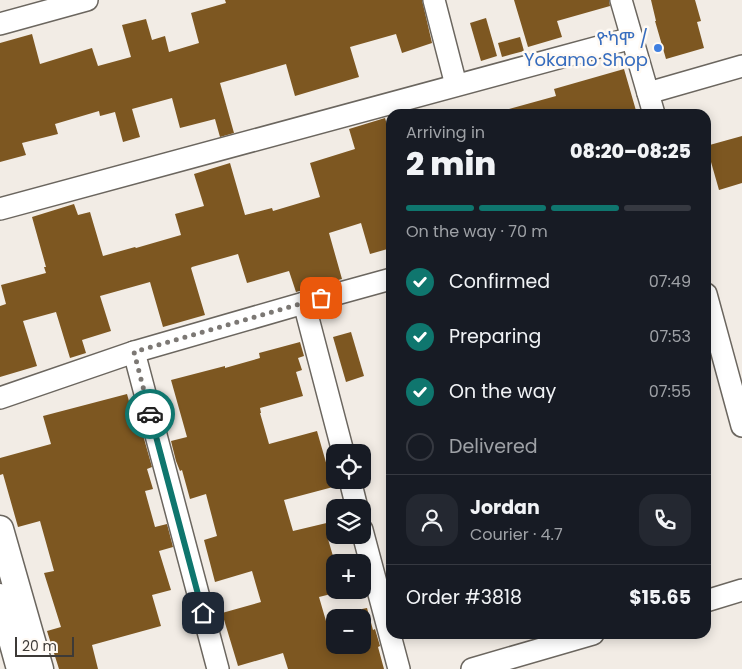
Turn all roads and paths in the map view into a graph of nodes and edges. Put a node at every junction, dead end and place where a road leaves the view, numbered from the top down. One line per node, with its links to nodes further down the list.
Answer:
1 (88, 0): 4 (street)
2 (434, 0): 7 (street)
3 (620, 0): 5 (street)
4 (0, 24)
5 (632, 38): 7 (street); 8 (street)
6 (742, 66): 8 (street)
7 (456, 85): 10 (street)
8 (648, 93): 9 (street)
9 (653, 109)
10 (0, 209)
11 (386, 280): 12 (street)
12 (304, 303): 14 (street); 17 (street)
13 (711, 312): 16 (street)
14 (134, 352): 15 (street); 28 (street)
15 (0, 398)
16 (742, 426)
17 (340, 444)
18 (0, 529): 27 (street)
19 (366, 544): 23 (street)
20 (742, 590): 22 (street)
21 (0, 597): 26 (street)
22 (711, 599)
23 (386, 620)
24 (391, 639): 29 (street)
25 (576, 639): 30 (street)
26 (12, 658)
27 (40, 669)
28 (218, 669)
29 (399, 669)
30 (472, 669)

